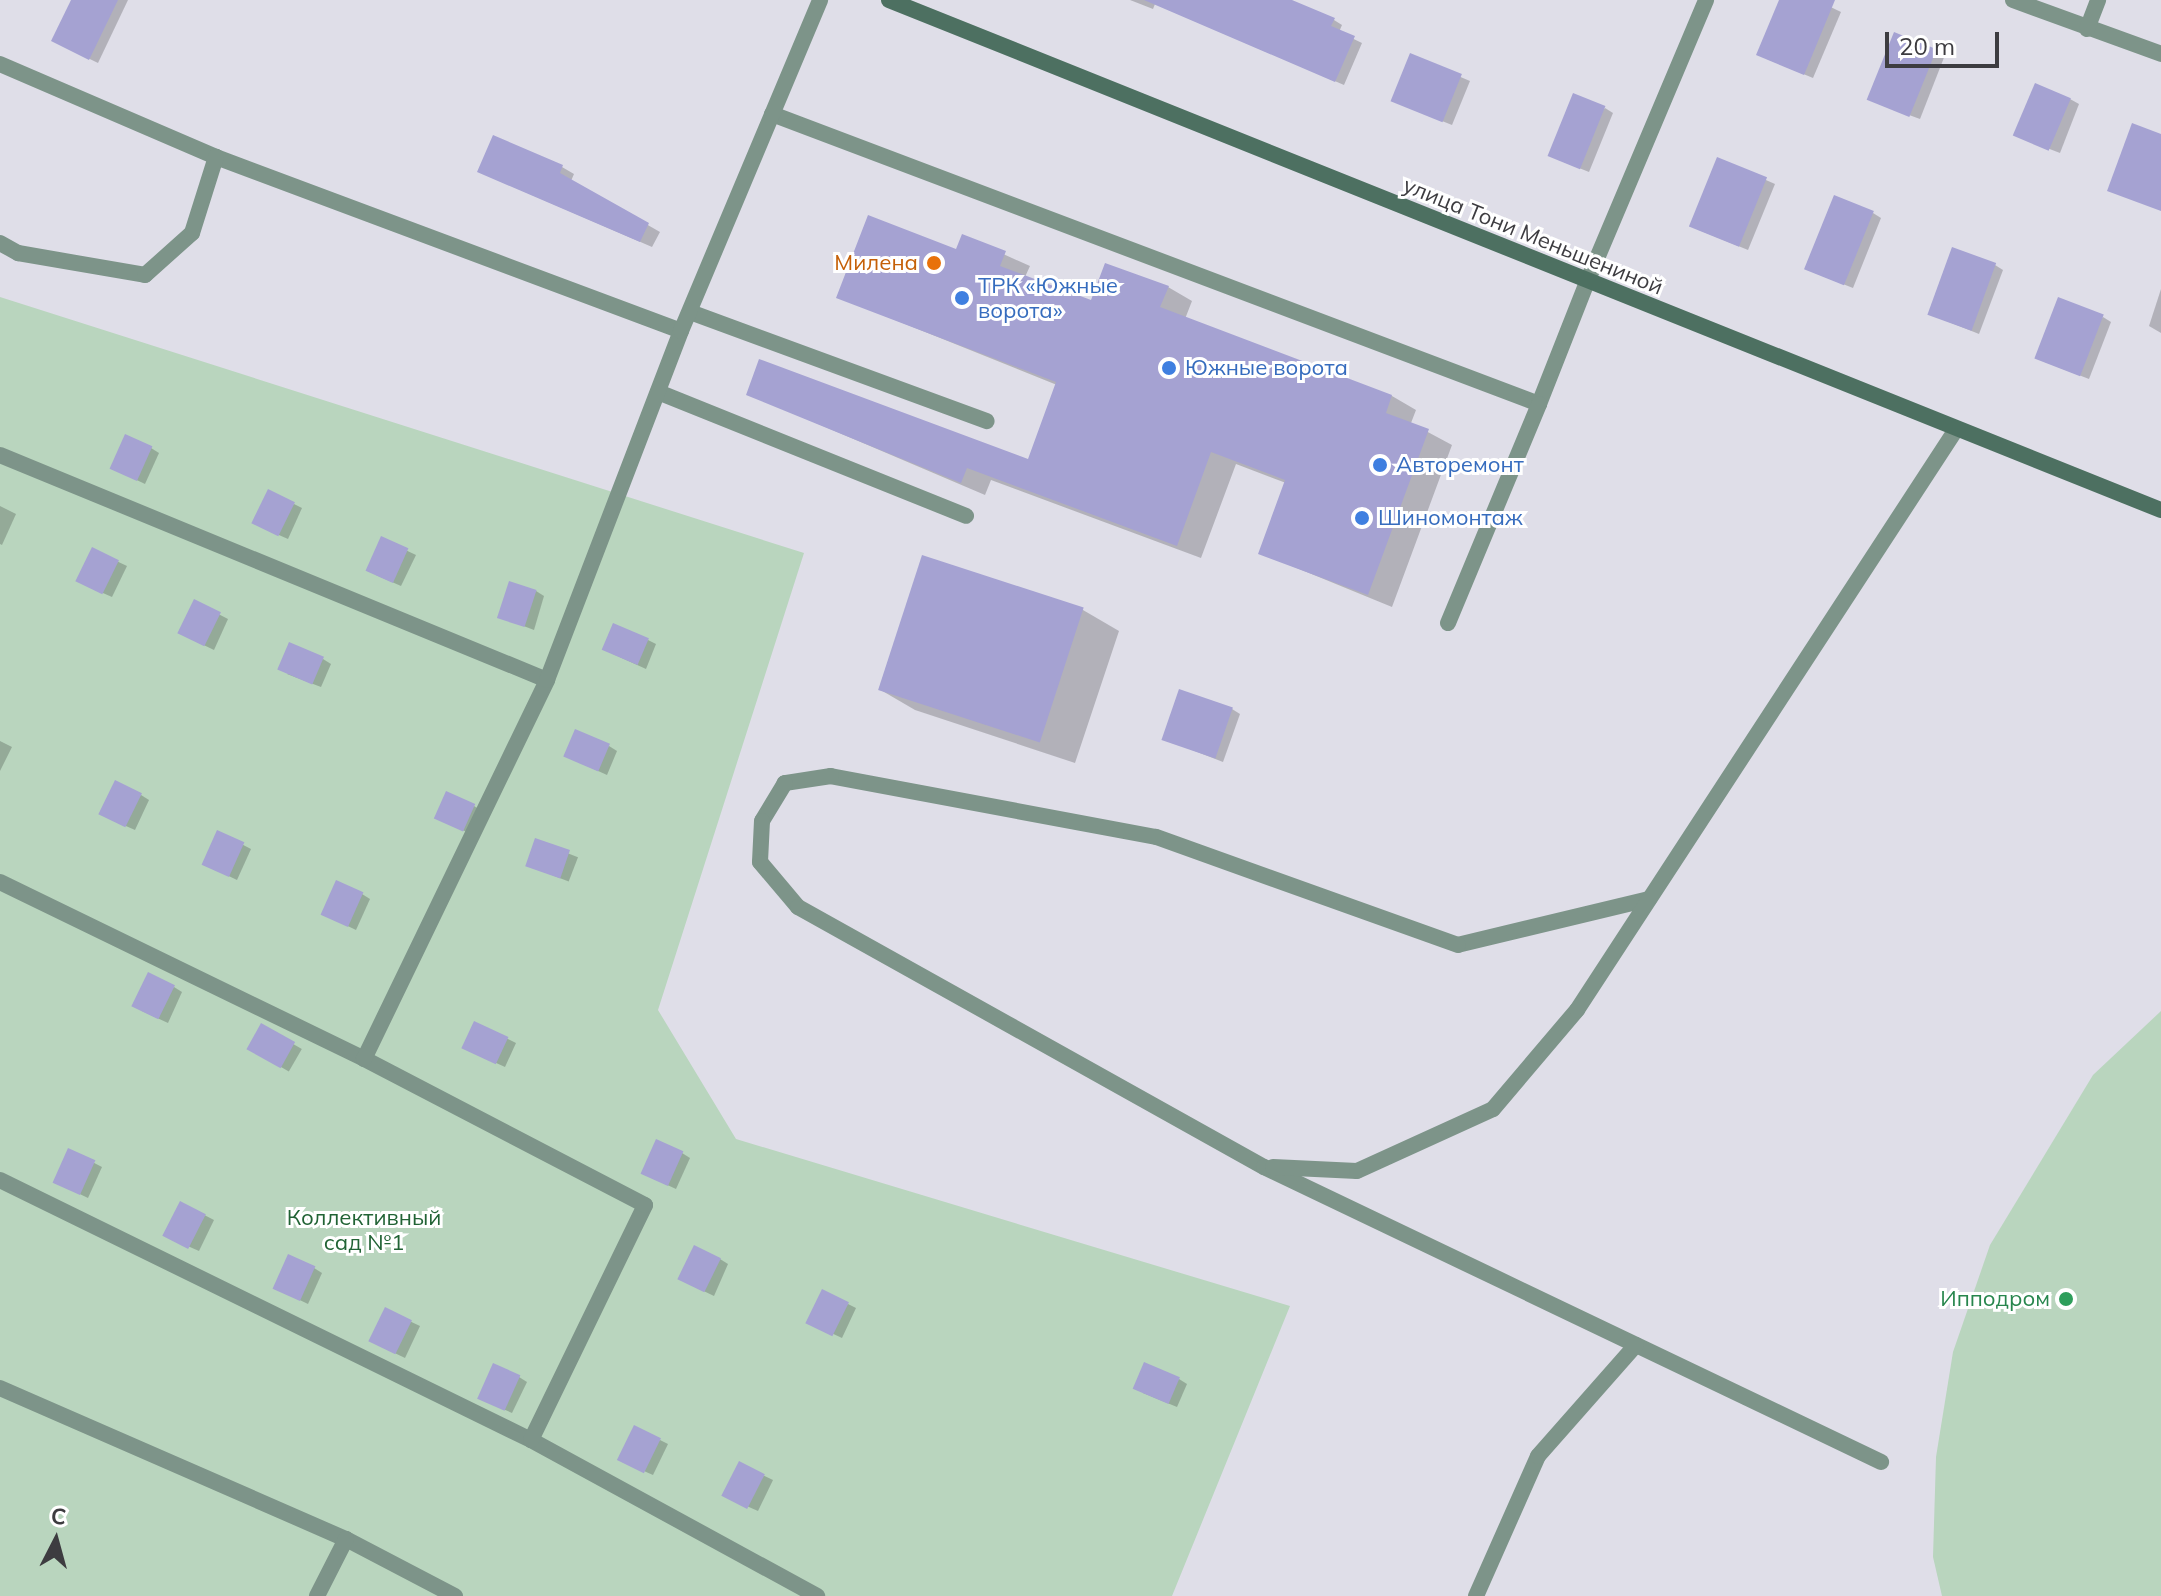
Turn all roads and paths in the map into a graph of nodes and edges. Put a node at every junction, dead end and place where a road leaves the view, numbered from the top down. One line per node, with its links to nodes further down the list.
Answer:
1 (820, 0): 9 (street)
2 (889, 0): 12 (main road, улица Тони Меньшениной)
3 (1706, 0): 12 (street)
4 (2013, 0): 6 (street)
5 (2098, 0): 6 (street)
6 (2087, 29): 7 (street)
7 (2161, 54)
8 (0, 64): 10 (street)
9 (772, 114): 13 (street); 16 (street)
10 (216, 157): 11 (street); 14 (street)
11 (0, 243)
12 (1587, 282): 16 (street); 18 (main road, улица Тони Меньшениной)
13 (690, 312): 14 (street); 17 (street)
14 (681, 331): 15 (street)
15 (658, 392): 21 (street); 23 (street)
16 (1539, 404): 22 (street)
17 (987, 421)
18 (1955, 431): 20 (main road, улица Тони Меньшениной); 25 (street)
19 (0, 455): 23 (street)
20 (2161, 510)
21 (966, 516)
22 (1448, 623)
23 (547, 680): 26 (street)
24 (0, 882): 26 (street)
25 (1649, 899): 27 (street); 27 (street)
26 (364, 1059): 31 (street)
27 (1264, 1167): 29 (street)
28 (0, 1180): 31 (street)
29 (1636, 1345): 32 (street); 37 (street)
30 (0, 1388): 33 (street)
31 (531, 1440): 36 (street)
32 (1881, 1462)
33 (346, 1539): 34 (street); 35 (street)
34 (317, 1596)
35 (455, 1596)
36 (817, 1596)
37 (1476, 1596)

